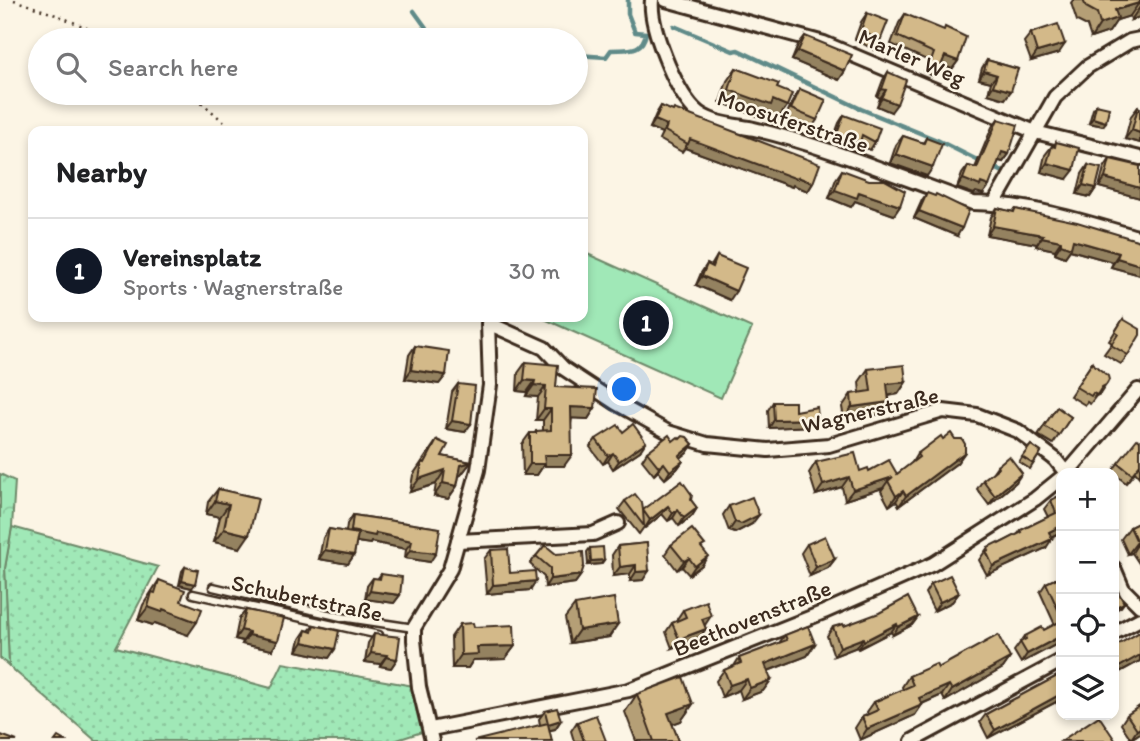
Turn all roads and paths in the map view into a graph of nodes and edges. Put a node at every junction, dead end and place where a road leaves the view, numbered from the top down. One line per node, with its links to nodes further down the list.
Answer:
1 (14, 0): 4 (path)
2 (652, 0): 10 (street, Moosuferstraße)
3 (666, 0): 8 (street, Marler Weg)
4 (87, 28)
5 (1140, 38): 8 (street)
6 (205, 105): 7 (path)
7 (228, 126)
8 (1035, 132): 9 (street, Marler Weg); 10 (street)
9 (1140, 158)
10 (994, 204): 11 (street, Moosuferstraße)
11 (1140, 238)
12 (1139, 390): 14 (street)
13 (1063, 468): 17 (street, Wagnerstraße)
14 (1071, 468)
15 (1056, 482): 27 (street, Beethovenstraße)
16 (618, 523): 17 (street)
17 (458, 541): 24 (street)
18 (1119, 580): 21 (street)
19 (213, 587): 24 (lane, Schubertstraße)
20 (192, 594): 25 (lane, Schubertstraße)
21 (1140, 606)
22 (1140, 619): 23 (street)
23 (1119, 630)
24 (409, 635): 27 (street)
25 (386, 636)
26 (1056, 664): 28 (street)
27 (431, 735)
28 (912, 741)

